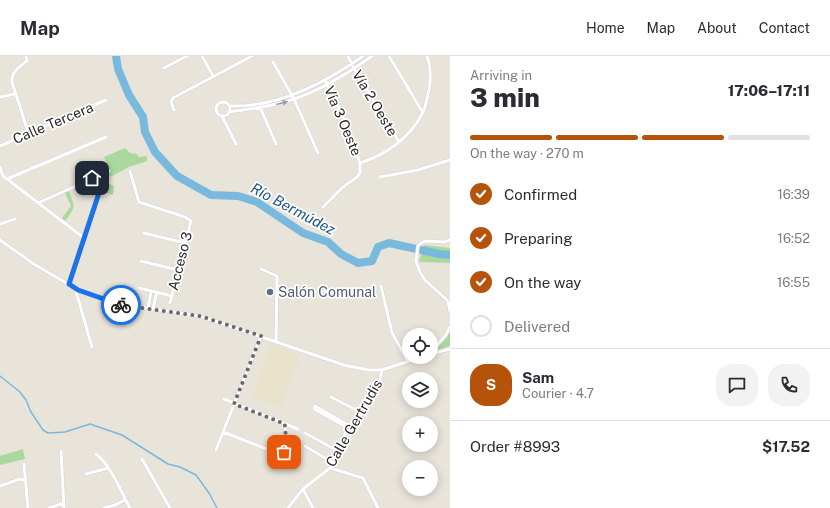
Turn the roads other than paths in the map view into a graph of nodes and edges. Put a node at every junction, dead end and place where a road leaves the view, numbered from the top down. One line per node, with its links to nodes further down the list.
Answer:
1 (26, 56): 17 (street)
2 (187, 56): 12 (street)
3 (202, 56): 14 (street)
4 (252, 56): 14 (street)
5 (348, 56): 11 (street, Vía 2 Oeste)
6 (363, 56): 11 (street)
7 (372, 56): 13 (street)
8 (389, 56): 27 (street)
9 (427, 56): 27 (street)
10 (273, 62): 18 (street)
11 (352, 64): 13 (street, Vía 2 Oeste); 15 (street)
12 (164, 68)
13 (355, 69): 16 (street); 31 (street, Vía 2 Oeste)
14 (213, 76): 25 (street)
15 (325, 80): 16 (street, Vía 3 Oeste); 18 (street)
16 (328, 85): 20 (street); 37 (street, Vía 3 Oeste)
17 (15, 94): 19 (street); 29 (street)
18 (292, 95): 20 (street); 22 (street)
19 (0, 96)
20 (294, 99): 24 (street, one-way to 20); 35 (street)
21 (106, 100): 29 (street, Calle Tercera)
22 (259, 103): 23 (street); 24 (street)
23 (229, 106): 26 (street); 28 (street)
24 (260, 108): 26 (street); 33 (street)
25 (174, 110)
26 (229, 112): 28 (street)
27 (422, 113): 31 (street)
28 (222, 116): 32 (street)
29 (29, 135): 34 (street, Calle Tercera)
30 (106, 137): 43 (street)
31 (399, 142): 37 (street)
32 (236, 144)
33 (276, 144)
34 (0, 146)
35 (318, 153)
36 (450, 160): 41 (street)
37 (360, 162): 45 (street)
38 (0, 167): 43 (street)
39 (109, 171): 42 (street)
40 (130, 171): 52 (street, Acceso 3)
41 (380, 177)
42 (92, 178): 44 (street); 49 (street)
43 (7, 180): 44 (street)
44 (38, 202): 49 (street)
45 (323, 207)
46 (15, 219): 47 (street)
47 (0, 224)
48 (144, 233): 52 (street)
49 (84, 238): 56 (street)
50 (0, 240): 56 (street)
51 (450, 240): 66 (street)
52 (185, 243): 55 (street, Acceso 3)
53 (141, 261): 55 (street)
54 (261, 269): 69 (street)
55 (178, 270): 62 (street, Acceso 3)
56 (69, 284): 58 (street)
57 (381, 286): 73 (street)
58 (75, 288): 64 (street); 71 (street)
59 (139, 288): 60 (street)
60 (151, 291): 61 (street); 64 (street)
61 (157, 292): 62 (street); 65 (street)
62 (172, 296): 63 (street, Acceso 3)
63 (170, 303)
64 (148, 309): 65 (street)
65 (153, 310): 68 (street)
66 (450, 311)
67 (450, 327): 70 (street)
68 (261, 336): 69 (street); 79 (street)
69 (276, 342): 76 (street)
70 (438, 345)
71 (92, 347)
72 (450, 349): 74 (street)
73 (402, 350)
74 (438, 352)
75 (402, 363): 76 (street)
76 (382, 370): 80 (street, Calle Gertrudis)
77 (331, 397): 80 (street)
78 (224, 399): 79 (street)
79 (234, 404): 81 (street); 84 (street)
80 (362, 413): 82 (street, Calle Gertrudis)
81 (285, 424): 83 (street); 84 (street)
82 (349, 427): 82 (street); 89 (street, Calle Gertrudis)
83 (298, 430)
84 (223, 432): 87 (street)
85 (305, 433): 89 (street)
86 (305, 446): 92 (street)
87 (216, 450)
88 (61, 451): 101 (street)
89 (338, 451): 92 (street, Calle Gertrudis)
90 (96, 454): 94 (street)
91 (142, 459): 107 (street)
92 (333, 463): 95 (street, Calle Gertrudis)
93 (24, 464): 97 (street)
94 (108, 468): 96 (street); 100 (street)
95 (330, 468): 99 (street, Calle Gertrudis); 110 (street)
96 (86, 474)
97 (26, 481): 98 (street); 102 (street)
98 (0, 486)
99 (303, 489): 108 (street, Calle Gertrudis); 109 (street)
100 (125, 500): 105 (street); 106 (street)
101 (64, 503): 103 (street); 104 (street)
102 (28, 508)
103 (48, 508)
104 (64, 508)
105 (104, 508)
106 (130, 508)
107 (170, 508)
108 (288, 508)
109 (313, 508)
110 (378, 508)

